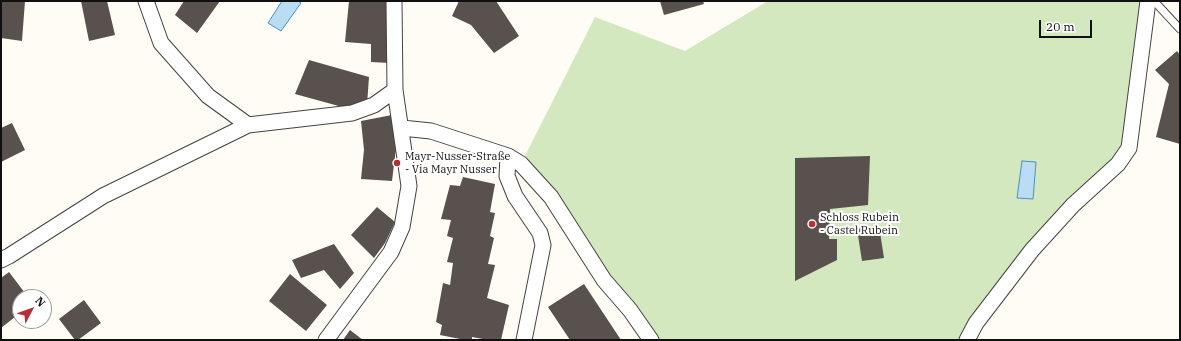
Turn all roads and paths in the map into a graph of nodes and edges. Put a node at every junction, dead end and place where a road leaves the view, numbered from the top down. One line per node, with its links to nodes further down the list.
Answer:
1 (146, 1): 7 (street)
2 (394, 1): 6 (street)
3 (1148, 1): 14 (street)
4 (1154, 1): 5 (lane)
5 (1180, 29)
6 (396, 90): 7 (street); 8 (street)
7 (248, 125): 10 (street)
8 (402, 128): 9 (street); 11 (street)
9 (508, 156): 12 (street); 13 (street)
10 (1, 260)
11 (326, 340)
12 (524, 340)
13 (651, 340)
14 (967, 340)

